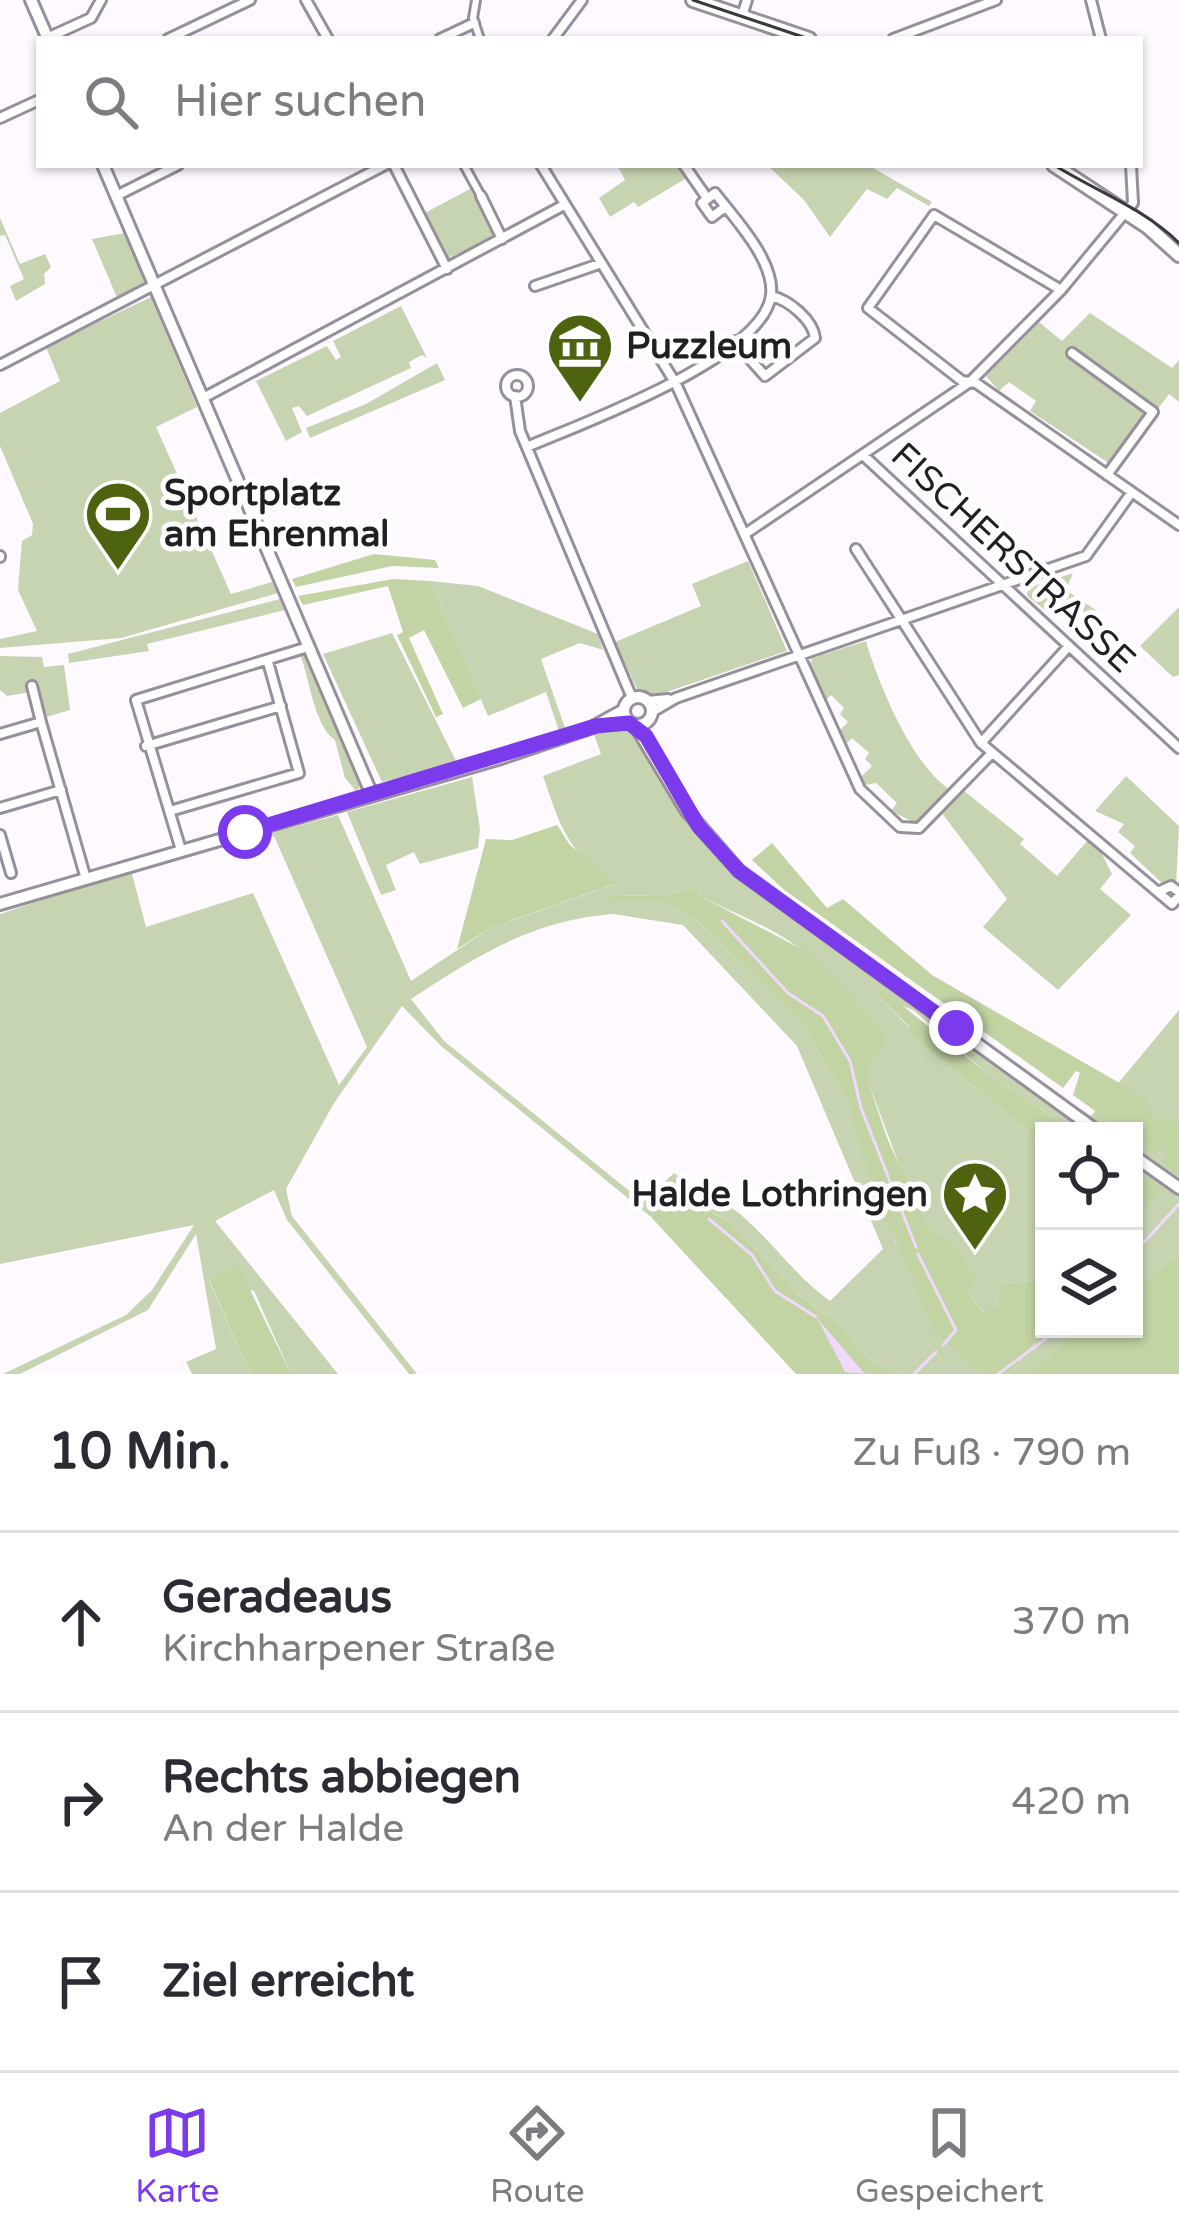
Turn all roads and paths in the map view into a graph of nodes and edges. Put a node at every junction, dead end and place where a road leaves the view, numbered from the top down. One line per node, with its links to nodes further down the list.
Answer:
1 (31, 0): 13 (street)
2 (101, 0): 14 (street)
3 (250, 0): 15 (street)
4 (306, 0): 16 (street)
5 (476, 0): 12 (street)
6 (582, 0): 19 (street)
7 (693, 0): 11 (main road)
8 (747, 0): 11 (street)
9 (997, 0): 21 (street)
10 (1090, 0): 22 (street)
11 (742, 16): 20 (main road)
12 (475, 23): 17 (street); 18 (street)
13 (47, 36)
14 (52, 36)
15 (174, 36)
16 (326, 36)
17 (447, 36)
18 (479, 36)
19 (555, 36)
20 (800, 36)
21 (901, 36)
22 (1100, 36)
23 (36, 101): 24 (street)
24 (0, 118)
25 (104, 168): 34 (street)
26 (172, 168): 34 (street)
27 (379, 168): 44 (street)
28 (396, 168): 43 (street)
29 (466, 168): 35 (street)
30 (543, 168): 37 (street)
31 (686, 168): 36 (street)
32 (1059, 168): 39 (main road)
33 (1132, 168): 39 (street)
34 (116, 196): 44 (street)
35 (481, 196): 40 (street)
36 (707, 199): 38 (street); 38 (street)
37 (564, 205): 40 (street); 42 (street)
38 (725, 207): 47 (street)
39 (1125, 211): 41 (main road); 46 (street)
40 (502, 239): 43 (street)
41 (1179, 255)
42 (599, 264): 45 (street); 52 (street)
43 (447, 269): 54 (street)
44 (154, 286): 50 (street); 54 (street)
45 (535, 286)
46 (1060, 290): 51 (street); 51 (street)
47 (771, 296): 48 (street); 48 (street)
48 (734, 341): 52 (street)
49 (1072, 353): 57 (street)
50 (0, 364)
51 (970, 382): 56 (street); 57 (street)
52 (676, 384): 55 (street); 60 (street)
53 (515, 396): 55 (street)
54 (203, 398): 64 (street)
55 (526, 447): 69 (street)
56 (863, 455): 60 (street); 62 (street, FISCHERSTRASSE)
57 (1107, 475): 58 (street)
58 (1132, 492): 59 (street); 62 (street)
59 (1179, 525)
60 (745, 534): 66 (street)
61 (856, 549): 63 (street)
62 (1005, 586): 63 (street); 65 (street, FISCHERSTRASSE)
63 (902, 620): 66 (street); 75 (street)
64 (310, 646): 67 (street); 81 (street)
65 (1069, 646): 75 (street); 77 (street, FISCHERSTRASSE)
66 (798, 656): 71 (street); 78 (street)
67 (268, 662): 70 (street); 76 (street)
68 (32, 686): 73 (street)
69 (632, 698): 71 (street); 72 (street)
70 (281, 706): 76 (street); 83 (street)
71 (649, 710): 72 (street); 79 (street)
72 (629, 719): 79 (street); 81 (street)
73 (41, 722): 74 (street); 80 (street)
74 (0, 734)
75 (981, 743): 78 (street)
76 (146, 746): 83 (street)
77 (1179, 748)
78 (992, 753): 88 (street)
79 (656, 755): 90 (street)
80 (61, 790): 82 (street); 87 (street)
81 (372, 795): 85 (street)
82 (0, 808)
83 (170, 811): 85 (street)
84 (0, 835): 86 (street)
85 (181, 851): 87 (street)
86 (11, 874)
87 (86, 879): 89 (street)
88 (1179, 894)
89 (0, 904)
90 (1085, 1122)
91 (1143, 1162): 92 (street)
92 (1179, 1188)

